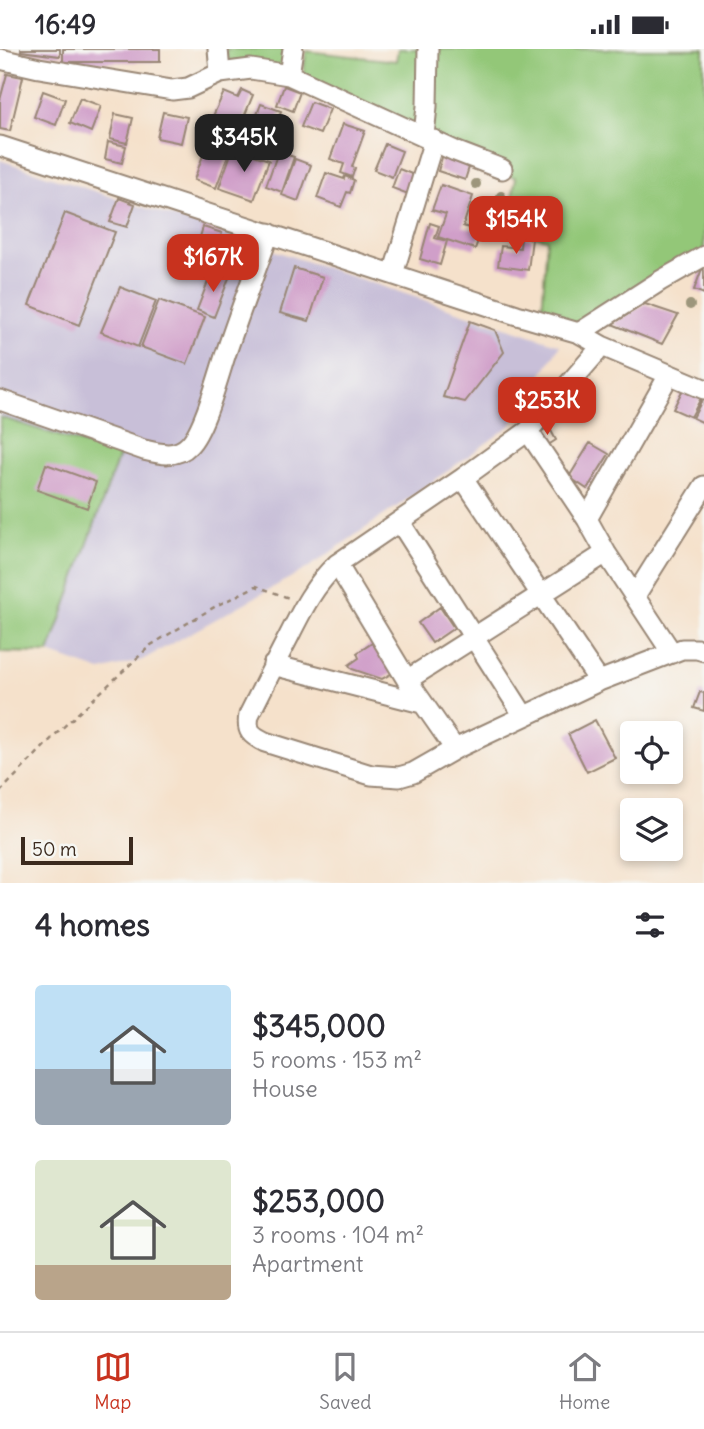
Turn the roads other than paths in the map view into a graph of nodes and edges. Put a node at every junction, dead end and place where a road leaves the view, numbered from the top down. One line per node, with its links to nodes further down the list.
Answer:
1 (218, 49): 5 (street)
2 (293, 49): 6 (street)
3 (428, 49): 7 (street)
4 (0, 59): 5 (street)
5 (219, 73): 6 (street)
6 (289, 75): 7 (street)
7 (429, 138): 9 (street); 12 (street)
8 (0, 146): 10 (street)
9 (502, 169)
10 (268, 233): 12 (street); 17 (street)
11 (704, 256): 13 (street)
12 (393, 274): 13 (street)
13 (579, 333): 14 (street)
14 (602, 346): 15 (street); 18 (street)
15 (669, 375): 16 (street); 21 (street)
16 (704, 389)
17 (0, 400)
18 (528, 431): 19 (street); 21 (street)
19 (463, 478): 22 (street); 25 (street)
20 (704, 486): 26 (street)
21 (587, 520): 23 (street)
22 (400, 521): 24 (street); 27 (street)
23 (606, 553): 25 (street); 26 (street)
24 (337, 564): 30 (street); 31 (street)
25 (541, 594): 27 (street); 32 (street)
26 (635, 596): 29 (street)
27 (475, 638): 31 (street); 34 (street)
28 (702, 646): 29 (street)
29 (672, 653): 32 (street)
30 (273, 665): 33 (street); 35 (street)
31 (407, 680): 33 (street)
32 (598, 681): 34 (street)
33 (422, 703): 35 (street)
34 (524, 716): 35 (street)
35 (455, 749)

